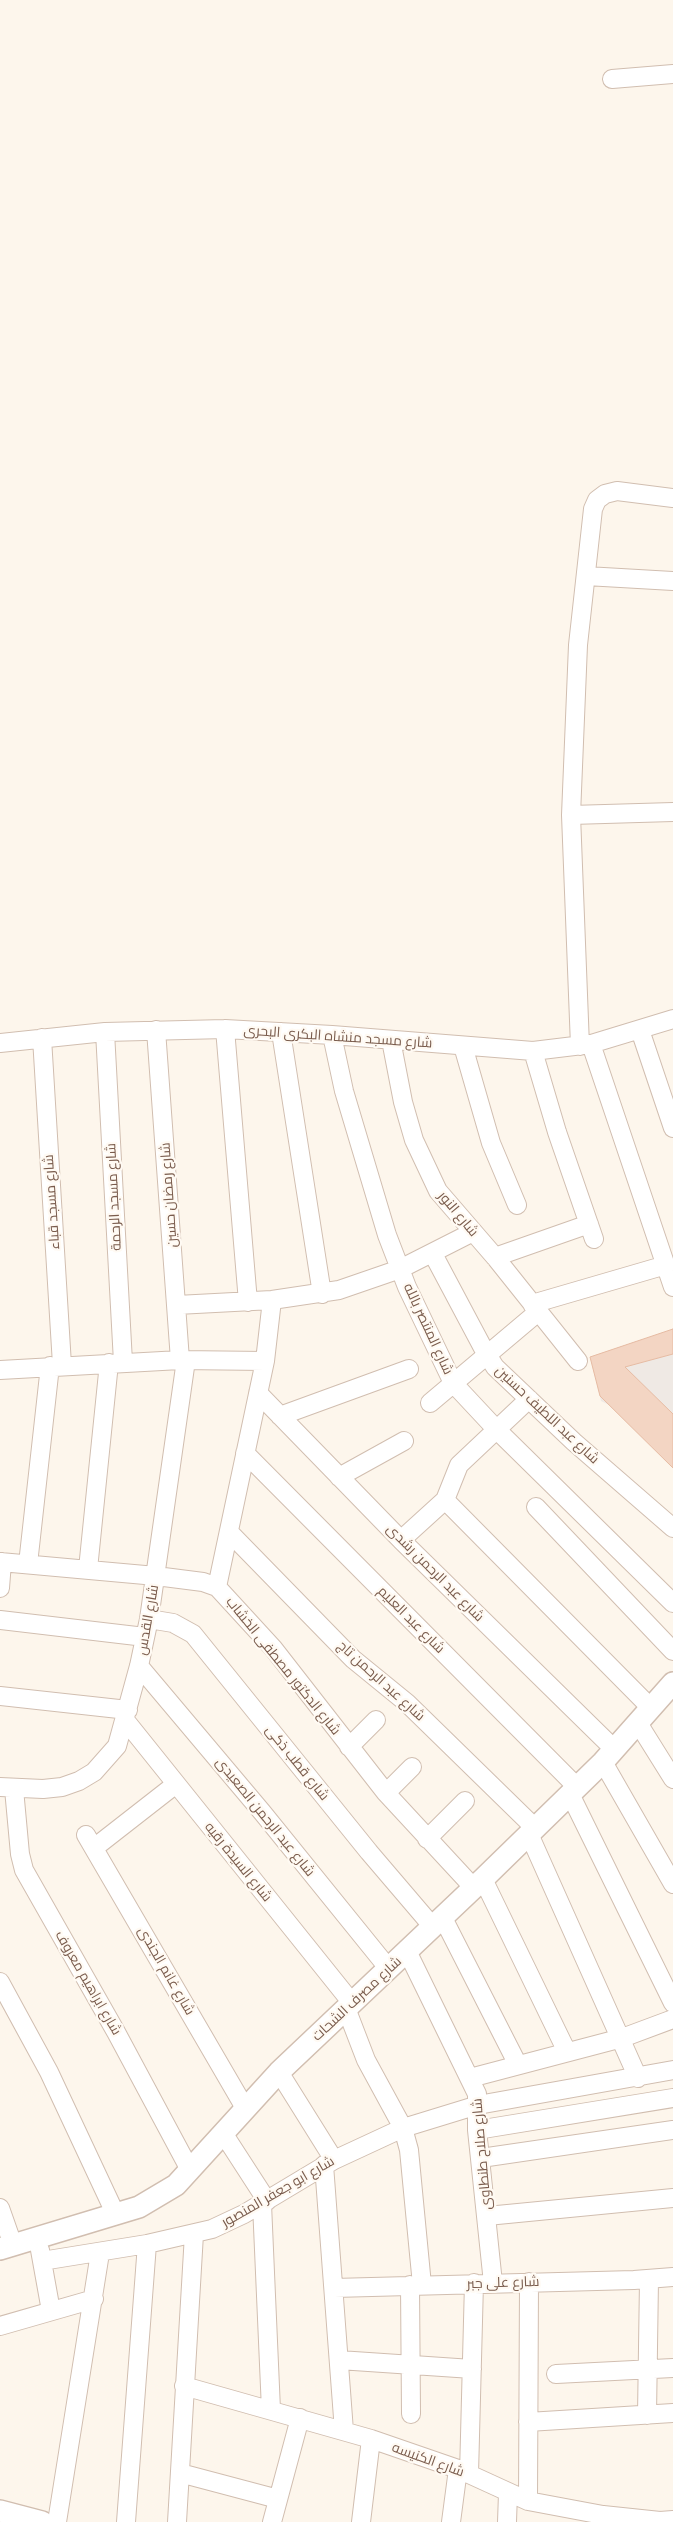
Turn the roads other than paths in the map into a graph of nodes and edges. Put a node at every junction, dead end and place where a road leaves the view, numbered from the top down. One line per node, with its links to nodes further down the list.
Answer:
1 (673, 74): 2 (street)
2 (612, 79)
3 (673, 498): 4 (street)
4 (586, 576): 5 (street); 7 (street)
5 (673, 581)
6 (673, 812): 7 (street)
7 (571, 815): 18 (street)
8 (673, 1020): 11 (street, شارع مسجد منشاه البكرى البحرى)
9 (225, 1029): 10 (street, شارع مسجد منشاه البكرى البحرى); 13 (street, شارع مسجد منشاه البكرى البحرى); 31 (street)
10 (156, 1030): 12 (street, شارع مسجد منشاه البكرى البحرى); 32 (street, شارع رمضان حسين)
11 (640, 1030): 18 (street, شارع مسجد منشاه البكرى البحرى); 21 (street)
12 (105, 1032): 15 (street, شارع مسجد منشاه البكرى البحرى); 38 (street, شارع مسجد الرحمة)
13 (281, 1032): 14 (street, شارع مسجد منشاه البكرى البحرى); 29 (street)
14 (332, 1034): 16 (street, شارع مسجد منشاه البكرى البحرى); 27 (street, شارع المنتصر بالله)
15 (42, 1038): 17 (street, شارع مسجد منشاه البكرى البحرى); 39 (street, شارع مسجد قباء)
16 (391, 1040): 19 (street, شارع مسجد منشاه البكرى البحرى); 23 (street, شارع النور)
17 (0, 1043)
18 (585, 1045): 20 (street, شارع مسجد منشاه البكرى البحرى); 26 (street)
19 (463, 1046): 20 (street, شارع مسجد منشاه البكرى البحرى); 22 (street)
20 (533, 1052): 25 (street)
21 (673, 1128)
22 (517, 1205)
23 (473, 1232): 24 (street); 25 (street, شارع النور)
24 (433, 1254): 27 (street); 34 (street, شارع عبد اللطيف حسنين)
25 (495, 1256): 33 (street, شارع النور)
26 (666, 1265): 28 (street); 33 (street)
27 (400, 1270): 29 (street); 42 (street, شارع المنتصر بالله)
28 (673, 1287)
29 (322, 1294): 30 (street)
30 (272, 1300): 31 (street); 36 (street)
31 (248, 1302): 32 (street)
32 (177, 1305): 35 (street, شارع رمضان حسين)
33 (535, 1308): 34 (street); 37 (street, شارع النور)
34 (487, 1355): 42 (street); 44 (street, شارع عبد اللطيف حسنين)
35 (183, 1360): 36 (street); 38 (street); 59 (street, شارع القدس)
36 (265, 1361): 43 (street)
37 (578, 1361)
38 (116, 1363): 39 (street); 58 (street, شارع مسجد الرحمة)
39 (56, 1365): 41 (street); 57 (street, شارع مسجد قباء)
40 (409, 1369): 46 (street)
41 (0, 1370)
42 (453, 1383): 45 (street); 47 (street, شارع المنتصر بالله)
43 (258, 1393): 46 (street, شارع عبد الرحمن رشدى); 49 (street)
44 (529, 1399): 47 (street); 53 (street, شارع عبد اللطيف حسنين)
45 (430, 1403)
46 (280, 1416): 50 (street, شارع عبد الرحمن رشدى)
47 (496, 1429): 51 (street); 62 (street, شارع المنتصر بالله)
48 (404, 1441): 50 (street)
49 (245, 1453): 54 (street); 79 (street, شارع عبد العليم)
50 (339, 1477): 55 (street, شارع عبد الرحمن رشدى)
51 (445, 1500): 55 (street); 71 (street)
52 (536, 1507): 66 (street)
53 (673, 1528)
54 (228, 1532): 61 (street); 82 (street, شارع عبد الرحمن تاج)
55 (401, 1540): 74 (street, شارع عبد الرحمن رشدى)
56 (1, 1562): 57 (street, شارع الدكتور مصطفى الخشاب); 60 (street)
57 (28, 1564): 58 (street, شارع الدكتور مصطفى الخشاب)
58 (88, 1569): 59 (street, شارع الدكتور مصطفى الخشاب)
59 (156, 1576): 61 (street, شارع الدكتور مصطفى الخشاب); 63 (street, شارع القدس)
60 (0, 1588)
61 (217, 1588): 73 (street, شارع الدكتور مصطفى الخشاب)
62 (673, 1603)
63 (149, 1619): 65 (street, شارع القدس); 86 (street, شارع قطب ذكى)
64 (0, 1620): 65 (street)
65 (145, 1638): 67 (street, شارع القدس)
66 (673, 1651)
67 (140, 1666): 70 (street, شارع القدس); 88 (street, شارع عبد الرحمن الصعيدى)
68 (673, 1682): 71 (street, شارع مصرف الشحات)
69 (0, 1696): 70 (street)
70 (127, 1715): 77 (street, شارع السيدة رقيه); 78 (street, شارع القدس)
71 (645, 1716): 74 (street, شارع مصرف الشحات); 76 (street)
72 (376, 1720): 73 (street)
73 (349, 1747): 80 (street, شارع الدكتور مصطفى الخشاب)
74 (609, 1755): 79 (street, شارع مصرف الشحات); 85 (street, شارع عبد الرحمن رشدى)
75 (412, 1767): 80 (street)
76 (673, 1779)
77 (176, 1784): 91 (street, شارع السيدة رقيه); 102 (street, شارع غانم الجندى)
78 (7, 1788): 109 (street, شارع ابراهيم معروف)
79 (573, 1790): 82 (street, شارع مصرف الشحات); 90 (street, شارع عبد العليم)
80 (386, 1793): 83 (street, شارع الدكتور مصطفى الخشاب)
81 (464, 1801): 83 (street)
82 (532, 1831): 84 (street, شارع مصرف الشحات); 93 (street)
83 (427, 1839): 84 (street, شارع الدكتور مصطفى الخشاب)
84 (478, 1883): 86 (street, شارع مصرف الشحات); 94 (street, شارع الدكتور مصطفى الخشاب)
85 (673, 1884)
86 (438, 1922): 87 (street, شارع مصرف الشحات); 95 (street, شارع قطب ذكى)
87 (407, 1951): 88 (street, شارع مصرف الشحات); 98 (street, شارع صلاح طنطاوى)
88 (389, 1969): 91 (street, شارع مصرف الشحات)
89 (0, 1982): 113 (street)
90 (673, 2003)
91 (349, 2006): 97 (street, شارع مصرف الشحات); 103 (street, شارع السيدة رقيه)
92 (673, 2020): 93 (street)
93 (622, 2038): 94 (street); 99 (street)
94 (567, 2052): 95 (street)
95 (518, 2065): 98 (street)
96 (673, 2070): 99 (street, شارع ابو جعفر المنصور)
97 (279, 2072): 102 (street, شارع مصرف الشحات); 108 (street)
98 (470, 2078): 101 (street, شارع صلاح طنطاوى)
99 (638, 2078): 101 (street, شارع ابو جعفر المنصور)
100 (673, 2098): 104 (street)
101 (478, 2104): 103 (street, شارع ابو جعفر المنصور); 104 (street, شارع صلاح طنطاوى)
102 (245, 2108): 106 (street, شارع مصرف الشحات)
103 (403, 2128): 108 (street, شارع ابو جعفر المنصور); 126 (street, شارع السيدة رقيه)
104 (477, 2130): 107 (street, شارع صلاح طنطاوى)
105 (673, 2130): 107 (street)
106 (223, 2133): 109 (street, شارع مصرف الشحات); 111 (street)
107 (481, 2158): 114 (street, شارع صلاح طنطاوى)
108 (329, 2162): 111 (street, شارع ابو جعفر المنصور); 127 (street)
109 (190, 2170): 113 (street, شارع مصرف الشحات)
110 (673, 2198): 114 (street)
111 (264, 2203): 115 (street, شارع ابو جعفر المنصور); 138 (street)
112 (0, 2208): 118 (street)
113 (115, 2213): 116 (street, شارع مصرف الشحات)
114 (487, 2216): 125 (street, شارع صلاح طنطاوى)
115 (194, 2234): 117 (street, شارع ابو جعفر المنصور); 137 (street)
116 (38, 2238): 118 (street, شارع مصرف الشحات); 120 (street)
117 (147, 2244): 119 (street, شارع ابو جعفر المنصور); 157 (street)
118 (6, 2247)
119 (100, 2253): 120 (street, شارع ابو جعفر المنصور); 128 (street)
120 (42, 2261): 129 (street)
121 (673, 2277): 122 (street, شارع على جبر)
122 (648, 2280): 123 (street, شارع على جبر); 134 (street)
123 (529, 2282): 125 (street, شارع على جبر); 143 (street)
124 (474, 2283): 125 (street, شارع على جبر); 126 (street, شارع على جبر); 135 (street)
125 (493, 2283)
126 (416, 2285): 127 (street, شارع على جبر); 132 (street, شارع السيدة رقيه)
127 (334, 2288): 131 (street)
128 (94, 2300): 129 (street); 156 (street)
129 (51, 2311): 130 (street)
130 (0, 2326)
131 (339, 2360): 132 (street); 144 (street)
132 (411, 2365): 135 (street); 140 (street, شارع السيدة رقيه)
133 (673, 2368): 134 (street)
134 (647, 2369): 136 (street); 141 (street)
135 (472, 2370): 146 (street)
136 (556, 2374)
137 (184, 2386): 138 (street, شارع الكنيسه); 147 (street)
138 (271, 2410): 142 (street, شارع الكنيسه)
139 (673, 2413): 141 (street)
140 (411, 2414)
141 (647, 2415): 143 (street)
142 (300, 2418): 144 (street, شارع الكنيسه); 149 (street)
143 (528, 2422): 150 (street)
144 (344, 2431): 145 (street, شارع الكنيسه)
145 (371, 2439): 146 (street, شارع الكنيسه); 160 (street)
146 (463, 2472): 148 (street, شارع الكنيسه); 161 (street)
147 (180, 2473): 149 (street); 158 (street)
148 (508, 2493): 150 (street, شارع الكنيسه); 162 (street)
149 (278, 2499): 159 (street)
150 (528, 2501): 152 (street, شارع الكنيسه)
151 (0, 2511): 154 (street)
152 (555, 2514): 153 (street, شارع الكنيسه)
153 (603, 2518): 155 (street, شارع الكنيسه)
154 (28, 2520)
155 (664, 2521)
156 (57, 2522)
157 (126, 2522)
158 (177, 2522)
159 (272, 2522)
160 (361, 2522)
161 (451, 2522)
162 (507, 2522)

